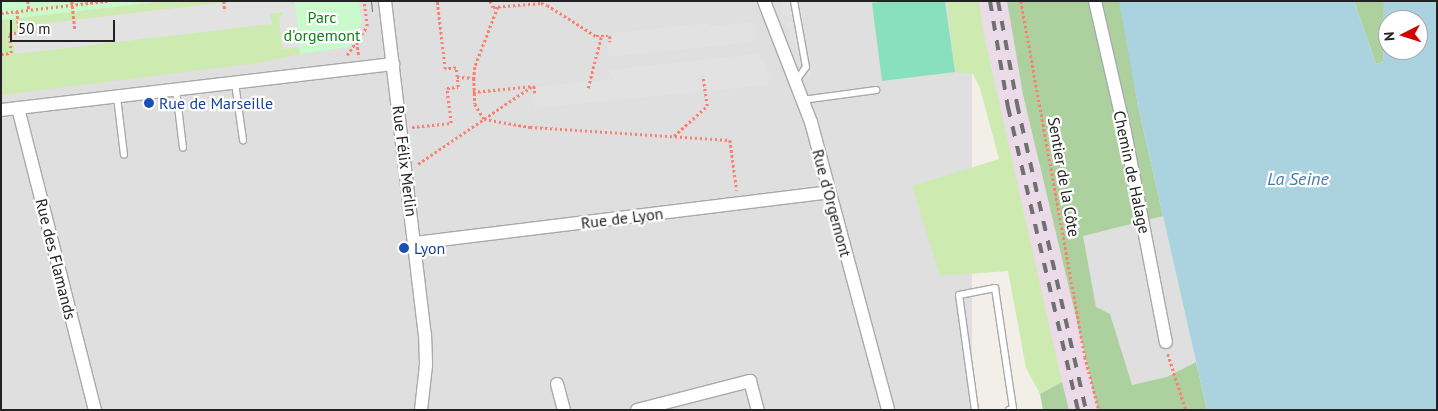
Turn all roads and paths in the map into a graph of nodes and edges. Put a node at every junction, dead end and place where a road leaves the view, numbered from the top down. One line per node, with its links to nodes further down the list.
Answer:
1 (28, 1): 15 (path)
2 (107, 1): 13 (path)
3 (224, 1): 17 (path)
4 (364, 1): 23 (path)
5 (385, 1): 24 (street, Rue Félix Merlin)
6 (437, 1): 26 (path)
7 (490, 1): 14 (path)
8 (764, 1): 28 (street, Rue d'Orgemont)
9 (794, 1): 28 (lane)
10 (1021, 1): 60 (path, Sentier de la Côte)
11 (1095, 1): 50 (street, Chemin de Halage)
12 (541, 2): 14 (path); 20 (path)
13 (72, 3): 15 (path); 19 (path)
14 (498, 6): 27 (path)
15 (29, 10): 16 (path)
16 (17, 11): 18 (path); 22 (path)
17 (225, 11)
18 (1, 13)
19 (75, 30)
20 (601, 37): 21 (path); 31 (path)
21 (610, 42)
22 (1, 54)
23 (349, 55)
24 (393, 64): 29 (street); 49 (street, Rue Félix Merlin)
25 (704, 76): 42 (path)
26 (457, 77): 27 (path); 41 (path)
27 (474, 78): 34 (path)
28 (796, 82): 37 (street, Rue d'Orgemont)
29 (235, 83): 32 (street); 43 (lane)
30 (531, 87): 34 (path); 35 (path); 40 (path)
31 (588, 88)
32 (176, 90): 36 (street); 44 (lane)
33 (876, 90): 37 (lane)
34 (473, 92): 40 (path)
35 (535, 93)
36 (117, 97): 38 (street); 45 (lane)
37 (802, 100): 47 (street, Rue d'Orgemont)
38 (18, 108): 39 (street); 52 (street, Rue des Flamands)
39 (1, 110)
40 (484, 119): 42 (path); 46 (path)
41 (411, 128)
42 (674, 136): 48 (path)
43 (243, 140)
44 (183, 148)
45 (124, 155)
46 (417, 164)
47 (829, 192): 48 (street, Rue de Lyon); 57 (street, Rue d'Orgemont)
48 (738, 203): 49 (street, Rue de Lyon)
49 (415, 243): 53 (street, Rue Félix Merlin)
50 (1166, 342): 61 (path)
51 (557, 384): 54 (street)
52 (95, 410)
53 (421, 410)
54 (564, 410)
55 (637, 410): 56 (street)
56 (758, 410)
57 (888, 410)
58 (975, 410): 59 (lane)
59 (1009, 410)
60 (1099, 410)
61 (1186, 410)

